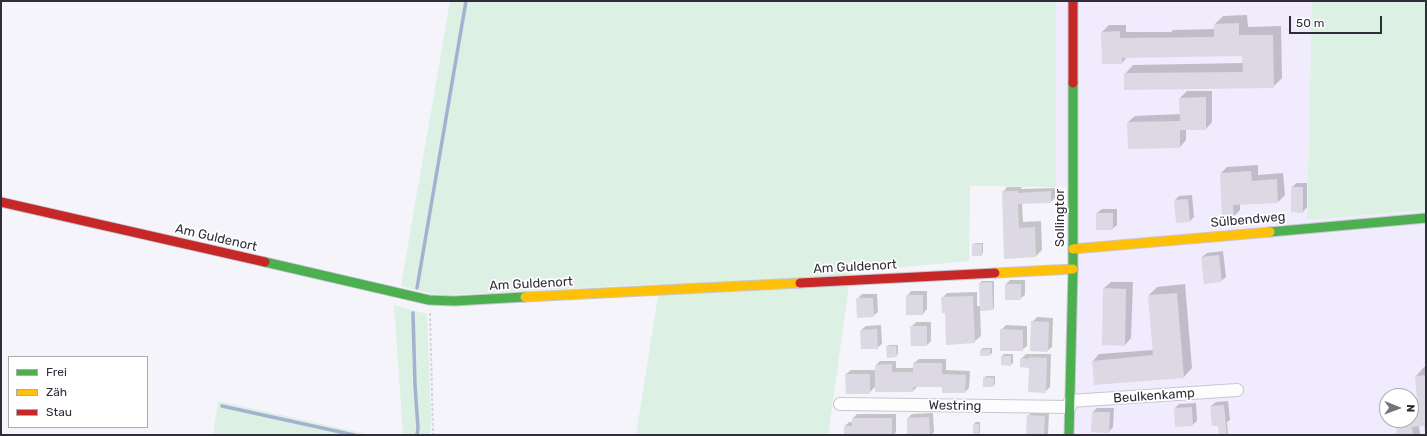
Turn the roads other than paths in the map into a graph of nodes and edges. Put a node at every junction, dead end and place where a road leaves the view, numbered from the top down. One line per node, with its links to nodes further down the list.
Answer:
1 (1072, 1): 4 (street, Sollingtor)
2 (1, 202): 5 (street, Am Guldenort)
3 (1426, 218): 4 (street, Sülbendweg)
4 (1073, 249): 5 (street, Sollingtor)
5 (1073, 269): 8 (street, Sollingtor)
6 (1237, 390): 8 (street, Beulkenkamp)
7 (840, 404): 8 (street, Westring)
8 (1070, 404): 9 (street, Sollingtor)
9 (1069, 435)

